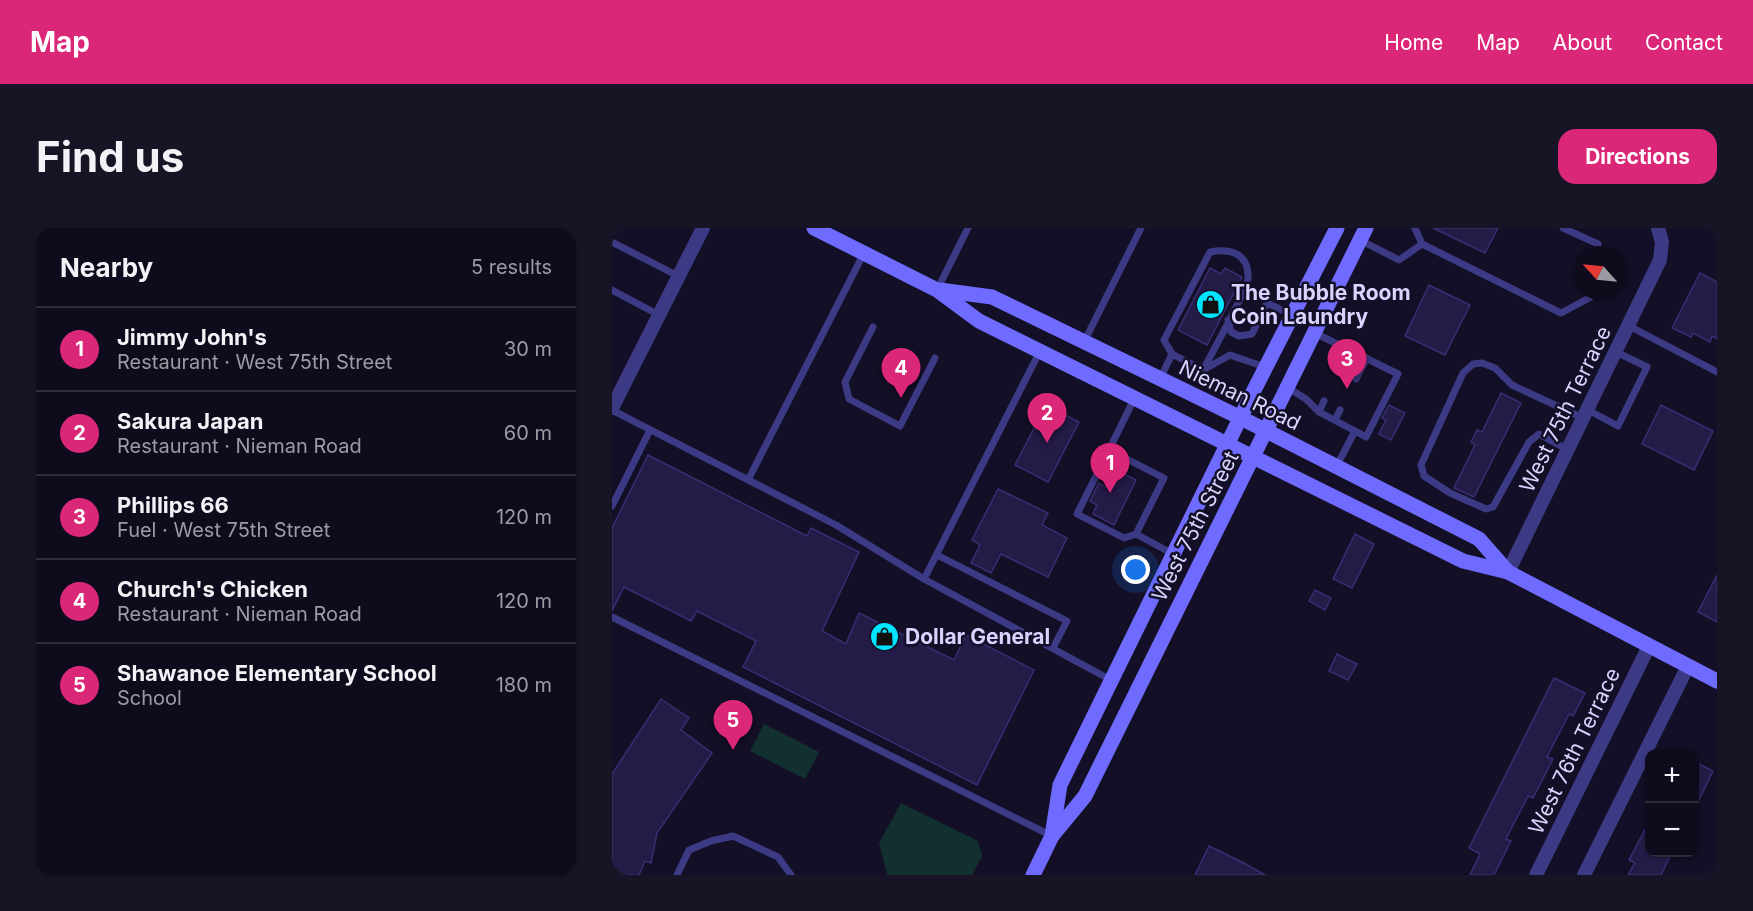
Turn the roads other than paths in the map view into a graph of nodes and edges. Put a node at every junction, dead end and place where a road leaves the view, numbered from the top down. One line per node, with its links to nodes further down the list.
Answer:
1 (703, 228): 14 (street)
2 (814, 228): 13 (main road, Nieman Road)
3 (968, 228): 16 (lane)
4 (1141, 228): 24 (lane)
5 (1337, 228): 19 (main road, West 75th Street)
6 (1415, 228): 11 (lane)
7 (1563, 228): 12 (lane)
8 (1658, 228): 22 (street, West 75th Terrace)
9 (1363, 234): 11 (lane); 23 (main road, West 75th Street)
10 (612, 242): 14 (lane)
11 (1422, 244): 17 (lane)
12 (1598, 246)
13 (864, 253): 16 (main road, Nieman Road); 54 (lane)
14 (678, 276): 18 (street)
15 (612, 290): 18 (lane)
16 (937, 290): 24 (main road, Nieman Road); 26 (main road, Nieman Road)
17 (1585, 300)
18 (659, 315): 40 (street)
19 (1292, 315): 20 (lane); 31 (main road, West 75th Street)
20 (1228, 320): 28 (lane); 32 (lane)
21 (873, 327): 29 (lane)
22 (1629, 327): 27 (street, West 75th Terrace); 34 (lane)
23 (1315, 333): 25 (lane); 37 (main road, West 75th Street)
24 (1084, 342): 35 (main road, Nieman Road)
25 (1350, 350): 30 (lane); 33 (lane)
26 (1040, 351): 38 (main road, Nieman Road); 58 (lane)
27 (1616, 352): 43 (street, West 75th Terrace); 43 (lane)
28 (1172, 354): 32 (lane); 35 (lane)
29 (935, 358)
30 (1367, 358): 36 (lane); 48 (lane)
31 (1265, 367): 32 (lane); 44 (main road, West 75th Street)
32 (1203, 370)
33 (1340, 370)
34 (1717, 372)
35 (1160, 379): 44 (main road, Nieman Road)
36 (1356, 379)
37 (1288, 388): 42 (lane); 47 (main road, West 75th Street)
38 (1135, 397): 49 (main road, Nieman Road); 50 (lane)
39 (1324, 401): 42 (lane)
40 (612, 409): 46 (lane)
41 (1340, 410): 45 (lane)
42 (1319, 412): 45 (lane)
43 (1586, 414): 51 (street, West 75th Terrace); 51 (lane)
44 (1241, 418): 47 (main road, Nieman Road); 49 (main road, West 75th Street)
45 (1335, 420): 48 (lane)
46 (650, 430): 54 (lane); 55 (lane)
47 (1266, 431): 52 (main road, West 75th Street); 53 (main road, Nieman Road)
48 (1355, 431): 53 (lane)
49 (1229, 443): 52 (main road, Nieman Road); 57 (main road, West 75th Street)
50 (1109, 450): 56 (lane); 56 (lane)
51 (1568, 450): 59 (street, West 75th Terrace)
52 (1254, 456): 59 (main road, Nieman Road); 67 (main road, West 75th Street)
53 (1336, 466): 59 (main road, Nieman Road)
54 (748, 480): 60 (lane)
55 (612, 506)
56 (1136, 534): 57 (lane)
57 (1174, 554): 65 (main road, West 75th Street)
58 (937, 555): 60 (lane); 63 (lane)
59 (1508, 572): 62 (main road, Nieman Road)
60 (924, 579): 63 (lane)
61 (612, 617): 67 (lane)
62 (1649, 646): 64 (main road, Nieman Road); 71 (street, West 76th Terrace)
63 (1053, 648): 65 (lane)
64 (1688, 666): 66 (main road, Nieman Road); 72 (street)
65 (1112, 680): 67 (main road, West 75th Street)
66 (1717, 681)
67 (1052, 836): 70 (main road, West 75th Street)
68 (677, 875): 69 (lane)
69 (791, 875)
70 (1033, 875)
71 (1536, 875)
72 (1584, 875)

